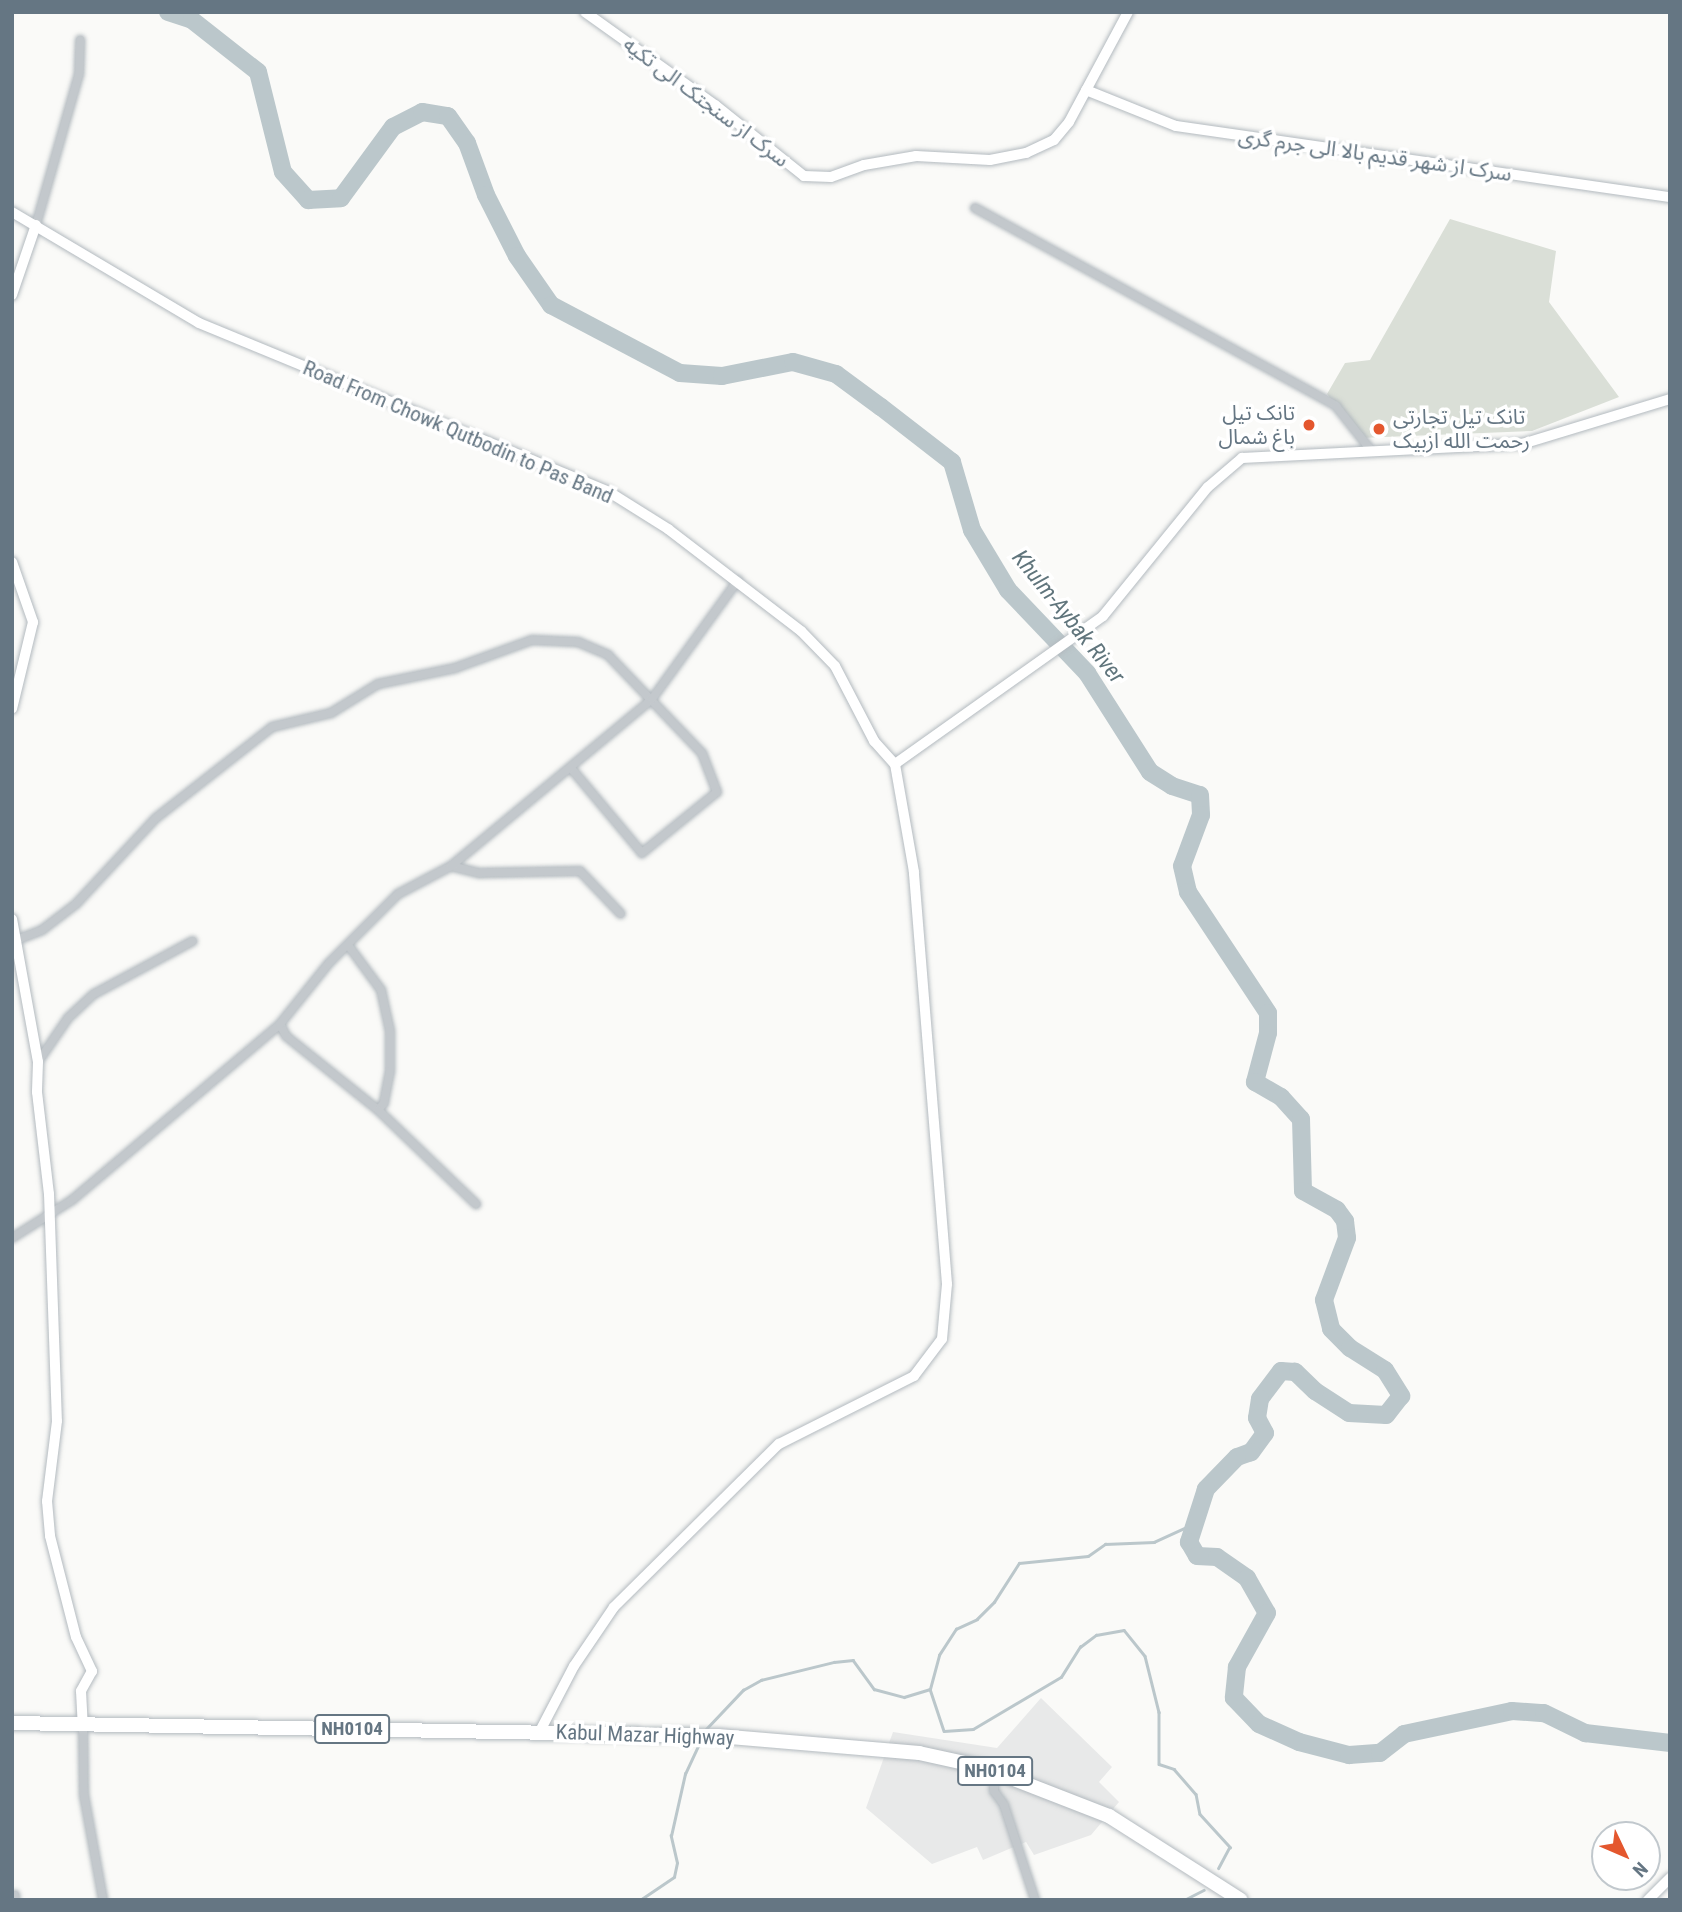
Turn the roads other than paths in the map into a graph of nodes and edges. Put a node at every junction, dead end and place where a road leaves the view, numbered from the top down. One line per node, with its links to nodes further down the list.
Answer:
1 (585, 12): 4 (main road, سرک از سنجتک الی تکیه)
2 (1128, 12): 4 (main road, سرک از سنجتک الی تکیه)
3 (80, 40): 8 (street)
4 (1086, 90): 5 (main road, سرک از شهر قدیم بالا الی جرم گری)
5 (1670, 197)
6 (975, 208): 11 (street)
7 (12, 212): 8 (main road, Road From Chowk Qutbodin to Pas Band)
8 (36, 225): 9 (main road); 13 (main road, Road From Chowk Qutbodin to Pas Band)
9 (12, 295)
10 (1670, 399): 11 (main road)
11 (1370, 449): 16 (main road)
12 (12, 562): 15 (main road)
13 (738, 580): 14 (street); 16 (main road, Road From Chowk Qutbodin to Pas Band)
14 (652, 699): 17 (street); 17 (street); 21 (street)
15 (12, 709)
16 (895, 764): 32 (main road)
17 (570, 768): 18 (street)
18 (451, 866): 19 (street); 23 (street)
19 (621, 914)
20 (12, 919): 21 (main road)
21 (19, 939): 25 (main road)
22 (193, 941): 25 (street)
23 (348, 945): 24 (street); 26 (street)
24 (280, 1024): 26 (street); 28 (street)
25 (38, 1062): 28 (main road)
26 (378, 1110): 27 (street)
27 (476, 1204)
28 (47, 1215): 29 (street); 31 (main road)
29 (12, 1238)
30 (12, 1723): 31 (highway, Kabul Mazar Highway / NH0104)
31 (83, 1726): 32 (highway, Kabul Mazar Highway / NH0104); 35 (street)
32 (540, 1731): 33 (highway, Kabul Mazar Highway / NH0104)
33 (994, 1771): 36 (street); 37 (highway, Kabul Mazar Highway / NH0104)
34 (1670, 1878): 38 (main road)
35 (103, 1900)
36 (1035, 1900)
37 (1241, 1900)
38 (1647, 1900)

